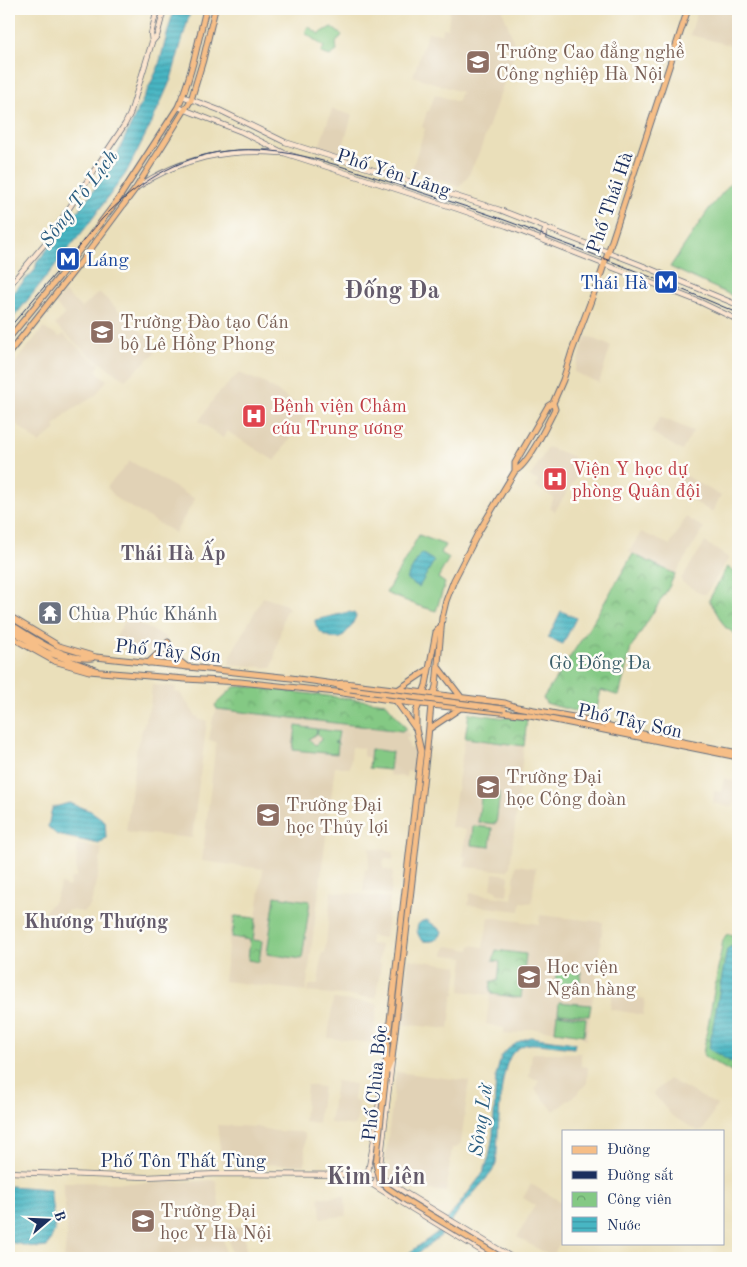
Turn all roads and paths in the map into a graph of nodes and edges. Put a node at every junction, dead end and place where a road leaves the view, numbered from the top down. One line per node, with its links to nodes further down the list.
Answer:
1 (157, 9): 6 (main road)
2 (164, 9): 6 (main road)
3 (206, 9): 7 (main road)
4 (215, 9): 8 (main road)
5 (688, 9): 17 (main road, Phố Thái Hà)
6 (152, 42): 21 (main road)
7 (182, 96): 8 (main road, Phố Yên Lãng); 9 (main road)
8 (191, 100): 10 (main road); 12 (main road, Phố Yên Lãng)
9 (178, 107): 10 (main road, Phố Yên Lãng); 19 (main road)
10 (185, 110): 11 (main road, Phố Yên Lãng); 14 (main road)
11 (284, 153): 13 (main road, Phố Yên Lãng); 14 (main road)
12 (333, 157): 13 (main road); 15 (main road, Phố Yên Lãng)
13 (329, 167): 16 (main road, Phố Yên Lãng)
14 (136, 188): 20 (main road)
15 (546, 227): 16 (main road); 17 (main road, Phố Yên Lãng)
16 (542, 240): 18 (main road, Phố Yên Lãng)
17 (608, 252): 18 (main road, Phố Thái Hà); 22 (main road, Phố Yên Lãng)
18 (604, 264): 23 (main road, Phố Yên Lãng); 28 (main road, Phố Thái Hà)
19 (59, 277): 20 (main road); 24 (main road)
20 (65, 282): 25 (main road)
21 (9, 286)
22 (738, 305)
23 (738, 320)
24 (9, 338)
25 (9, 354)
26 (9, 616): 31 (main road, Phố Tây Sơn)
27 (9, 623): 31 (main road)
28 (441, 626): 33 (main road, Phố Thái Hà); 35 (main road, Phố Thái Hà)
29 (9, 630): 36 (main road)
30 (9, 636): 36 (main road, Phố Tây Sơn)
31 (96, 657): 32 (main road, Phố Tây Sơn)
32 (148, 663): 34 (main road, Phố Tây Sơn); 34 (main road)
33 (438, 667): 43 (main road, Phố Thái Hà); 45 (main road)
34 (187, 668): 37 (main road, Phố Tây Sơn)
35 (430, 668): 39 (main road); 42 (main road, Phố Thái Hà)
36 (98, 672): 41 (main road, Phố Tây Sơn)
37 (334, 684): 38 (main road, Phố Tây Sơn); 39 (main road, Phố Tây Sơn)
38 (350, 689): 41 (main road, Phố Tây Sơn); 52 (main road, Phố Tây Sơn, bridge)
39 (398, 690): 40 (main road, Phố Tây Sơn)
40 (406, 690): 42 (main road, Phố Tây Sơn); 47 (main road)
41 (336, 692): 46 (main road, Phố Tây Sơn)
42 (424, 692): 43 (main road, Phố Tây Sơn); 48 (main road, Phố Thái Hà)
43 (434, 693): 44 (main road, Phố Tây Sơn); 49 (main road, Phố Thái Hà)
44 (452, 696): 45 (main road, Phố Tây Sơn); 50 (main road)
45 (461, 697): 52 (main road, Phố Tây Sơn)
46 (395, 701): 47 (main road, Phố Tây Sơn); 54 (main road)
47 (404, 702): 48 (main road, Phố Tây Sơn)
48 (419, 704): 49 (main road, Phố Tây Sơn); 54 (main road, Phố Chùa Bộc)
49 (431, 705): 50 (main road, Phố Tây Sơn); 55 (main road, Phố Chùa Bộc)
50 (448, 707): 51 (main road, Phố Tây Sơn)
51 (460, 708): 52 (main road, Phố Tây Sơn); 55 (main road)
52 (516, 710): 53 (main road, Phố Tây Sơn)
53 (579, 721): 56 (main road, Phố Tây Sơn); 57 (main road, Phố Tây Sơn)
54 (416, 729): 58 (main road, Phố Chùa Bộc)
55 (429, 729): 58 (main road, Phố Chùa Bộc)
56 (738, 753)
57 (738, 758)
58 (401, 954): 59 (main road, Phố Chùa Bộc); 60 (main road, Phố Chùa Bộc)
59 (385, 1059): 61 (main road); 62 (main road, Phố Chùa Bộc)
60 (392, 1059): 61 (main road); 63 (main road, Phố Chùa Bộc)
61 (386, 1072): 73 (main road, bridge)
62 (372, 1152): 63 (main road); 65 (main road, Phố Chùa Bộc)
63 (382, 1153): 66 (main road, Phố Chùa Bộc)
64 (9, 1172): 67 (main road, Phố Tôn Thất Tùng)
65 (368, 1175): 66 (main road, Phố Tôn Thất Tùng); 67 (main road, Phố Tôn Thất Tùng); 68 (main road, Phố Chùa Bộc)
66 (378, 1175): 69 (main road, Phố Chùa Bộc); 70 (main road)
67 (357, 1176): 68 (main road, Phố Tôn Thất Tùng)
68 (367, 1181): 69 (main road)
69 (374, 1185): 71 (main road)
70 (404, 1192): 71 (main road); 74 (main road)
71 (399, 1201): 72 (main road)
72 (493, 1258)
73 (502, 1258)
74 (513, 1258)

